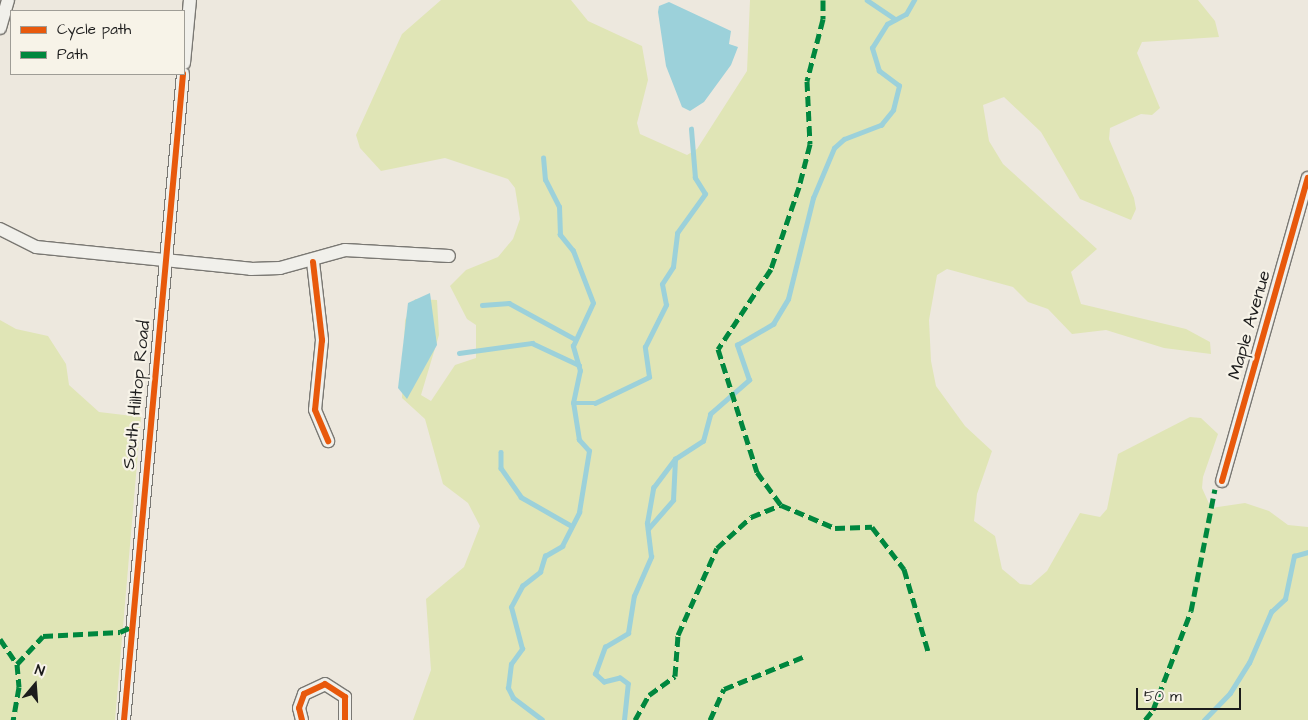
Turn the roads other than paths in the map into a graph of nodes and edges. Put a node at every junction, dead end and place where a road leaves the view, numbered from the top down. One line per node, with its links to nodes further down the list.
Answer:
1 (8, 0): 3 (street)
2 (190, 0): 4 (street)
3 (0, 28)
4 (185, 52)
5 (183, 75): 9 (street, South Hilltop Road)
6 (1308, 178): 12 (street, Maple Avenue)
7 (0, 229): 9 (street)
8 (449, 256): 10 (street)
9 (165, 260): 10 (street); 13 (street, South Hilltop Road)
10 (313, 262): 11 (street)
11 (328, 441)
12 (1222, 481)
13 (124, 720)
14 (302, 720): 15 (street)
15 (345, 720)

